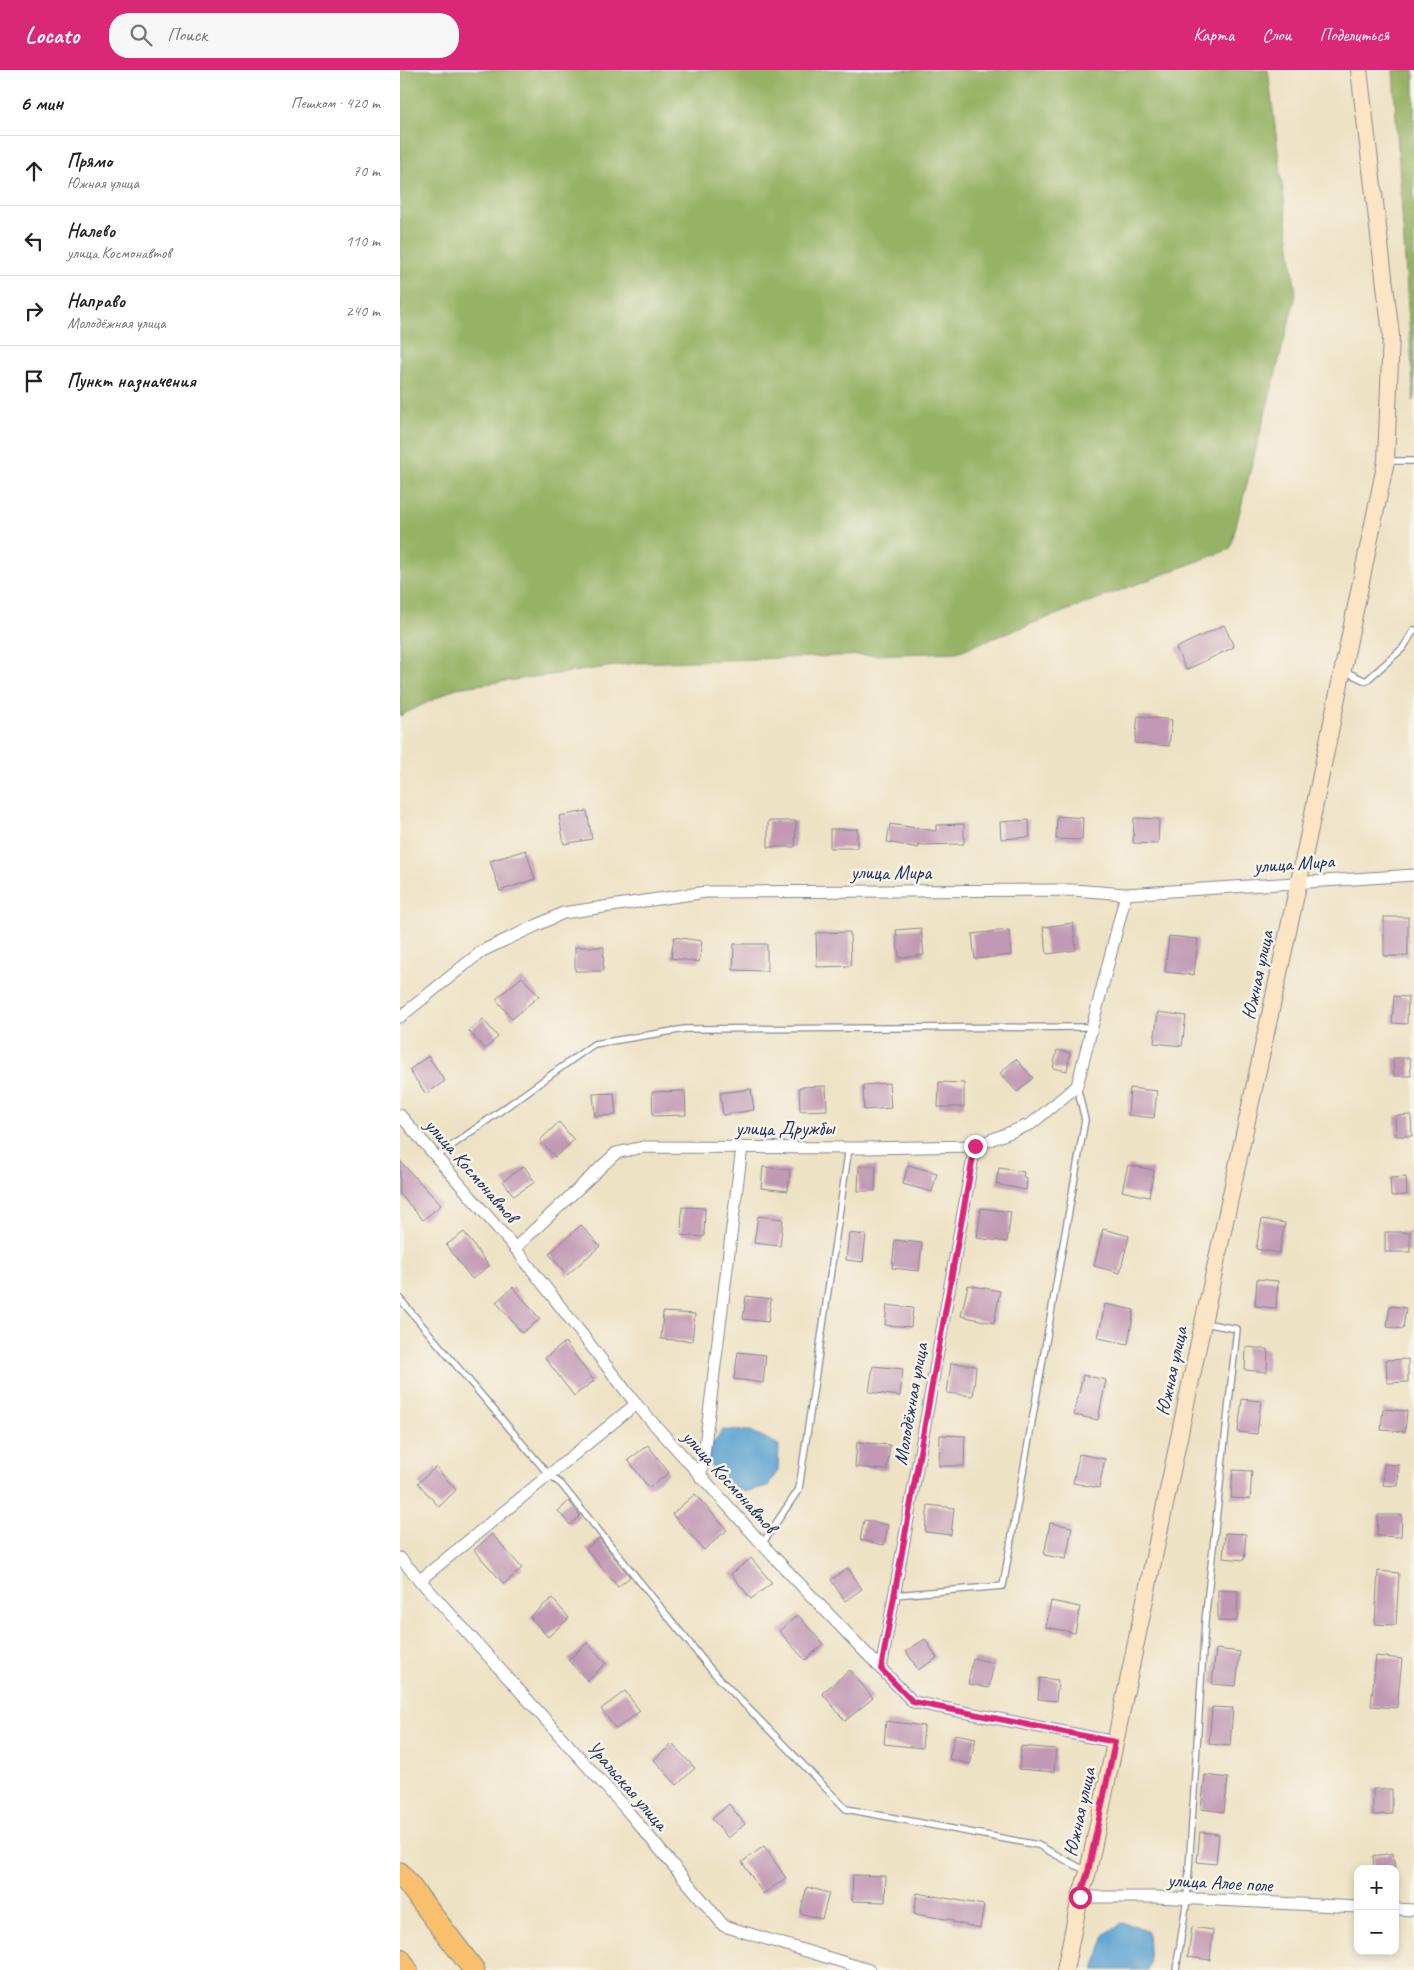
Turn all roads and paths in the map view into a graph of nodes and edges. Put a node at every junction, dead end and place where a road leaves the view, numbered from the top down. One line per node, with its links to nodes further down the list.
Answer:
1 (1359, 70): 2 (main road, Южная улица)
2 (1386, 461): 3 (lane); 5 (main road, Южная улица)
3 (1414, 461)
4 (1414, 630): 5 (lane)
5 (1342, 670): 7 (main road, Южная улица)
6 (1414, 875): 7 (street, улица Мира)
7 (1299, 881): 8 (street, улица Мира); 19 (main road, Южная улица)
8 (1126, 894): 9 (street, улица Мира); 10 (street)
9 (400, 1017)
10 (1092, 1027): 11 (street); 16 (lane)
11 (1077, 1086): 14 (street, улица Дружбы); 26 (lane)
12 (400, 1115): 16 (street, улица Космонавтов)
13 (742, 1146): 15 (street, улица Дружбы); 17 (street, улица Дружбы); 22 (street)
14 (975, 1146): 15 (street, улица Дружбы); 26 (street, Молодёжная улица)
15 (849, 1147): 23 (lane)
16 (436, 1157): 17 (street, улица Космонавтов)
17 (515, 1248): 20 (street, улица Космонавтов)
18 (400, 1299): 21 (lane)
19 (1203, 1323): 28 (main road, Южная улица); 32 (lane)
20 (636, 1404): 21 (street); 22 (street, улица Космонавтов)
21 (549, 1475): 25 (street); 29 (lane)
22 (701, 1478): 23 (street, улица Космонавтов)
23 (762, 1544): 27 (street, улица Космонавтов)
24 (400, 1558): 25 (street, Уральская улица)
25 (419, 1581): 39 (street, Уральская улица)
26 (894, 1595): 27 (street, Молодёжная улица)
27 (881, 1669): 28 (street, улица Космонавтов)
28 (1115, 1742): 29 (main road, Южная улица)
29 (1088, 1872): 31 (main road, Южная улица)
30 (400, 1873): 38 (highway)
31 (1080, 1897): 32 (street, улица Алое поле); 40 (main road, Южная улица)
32 (1187, 1899): 33 (street, улица Алое поле); 41 (lane)
33 (1354, 1907)
34 (1399, 1909): 35 (street)
35 (1414, 1910)
36 (400, 1959): 37 (highway)
37 (407, 1970)
38 (474, 1970)
39 (869, 1970)
40 (1065, 1970)
41 (1176, 1970)

